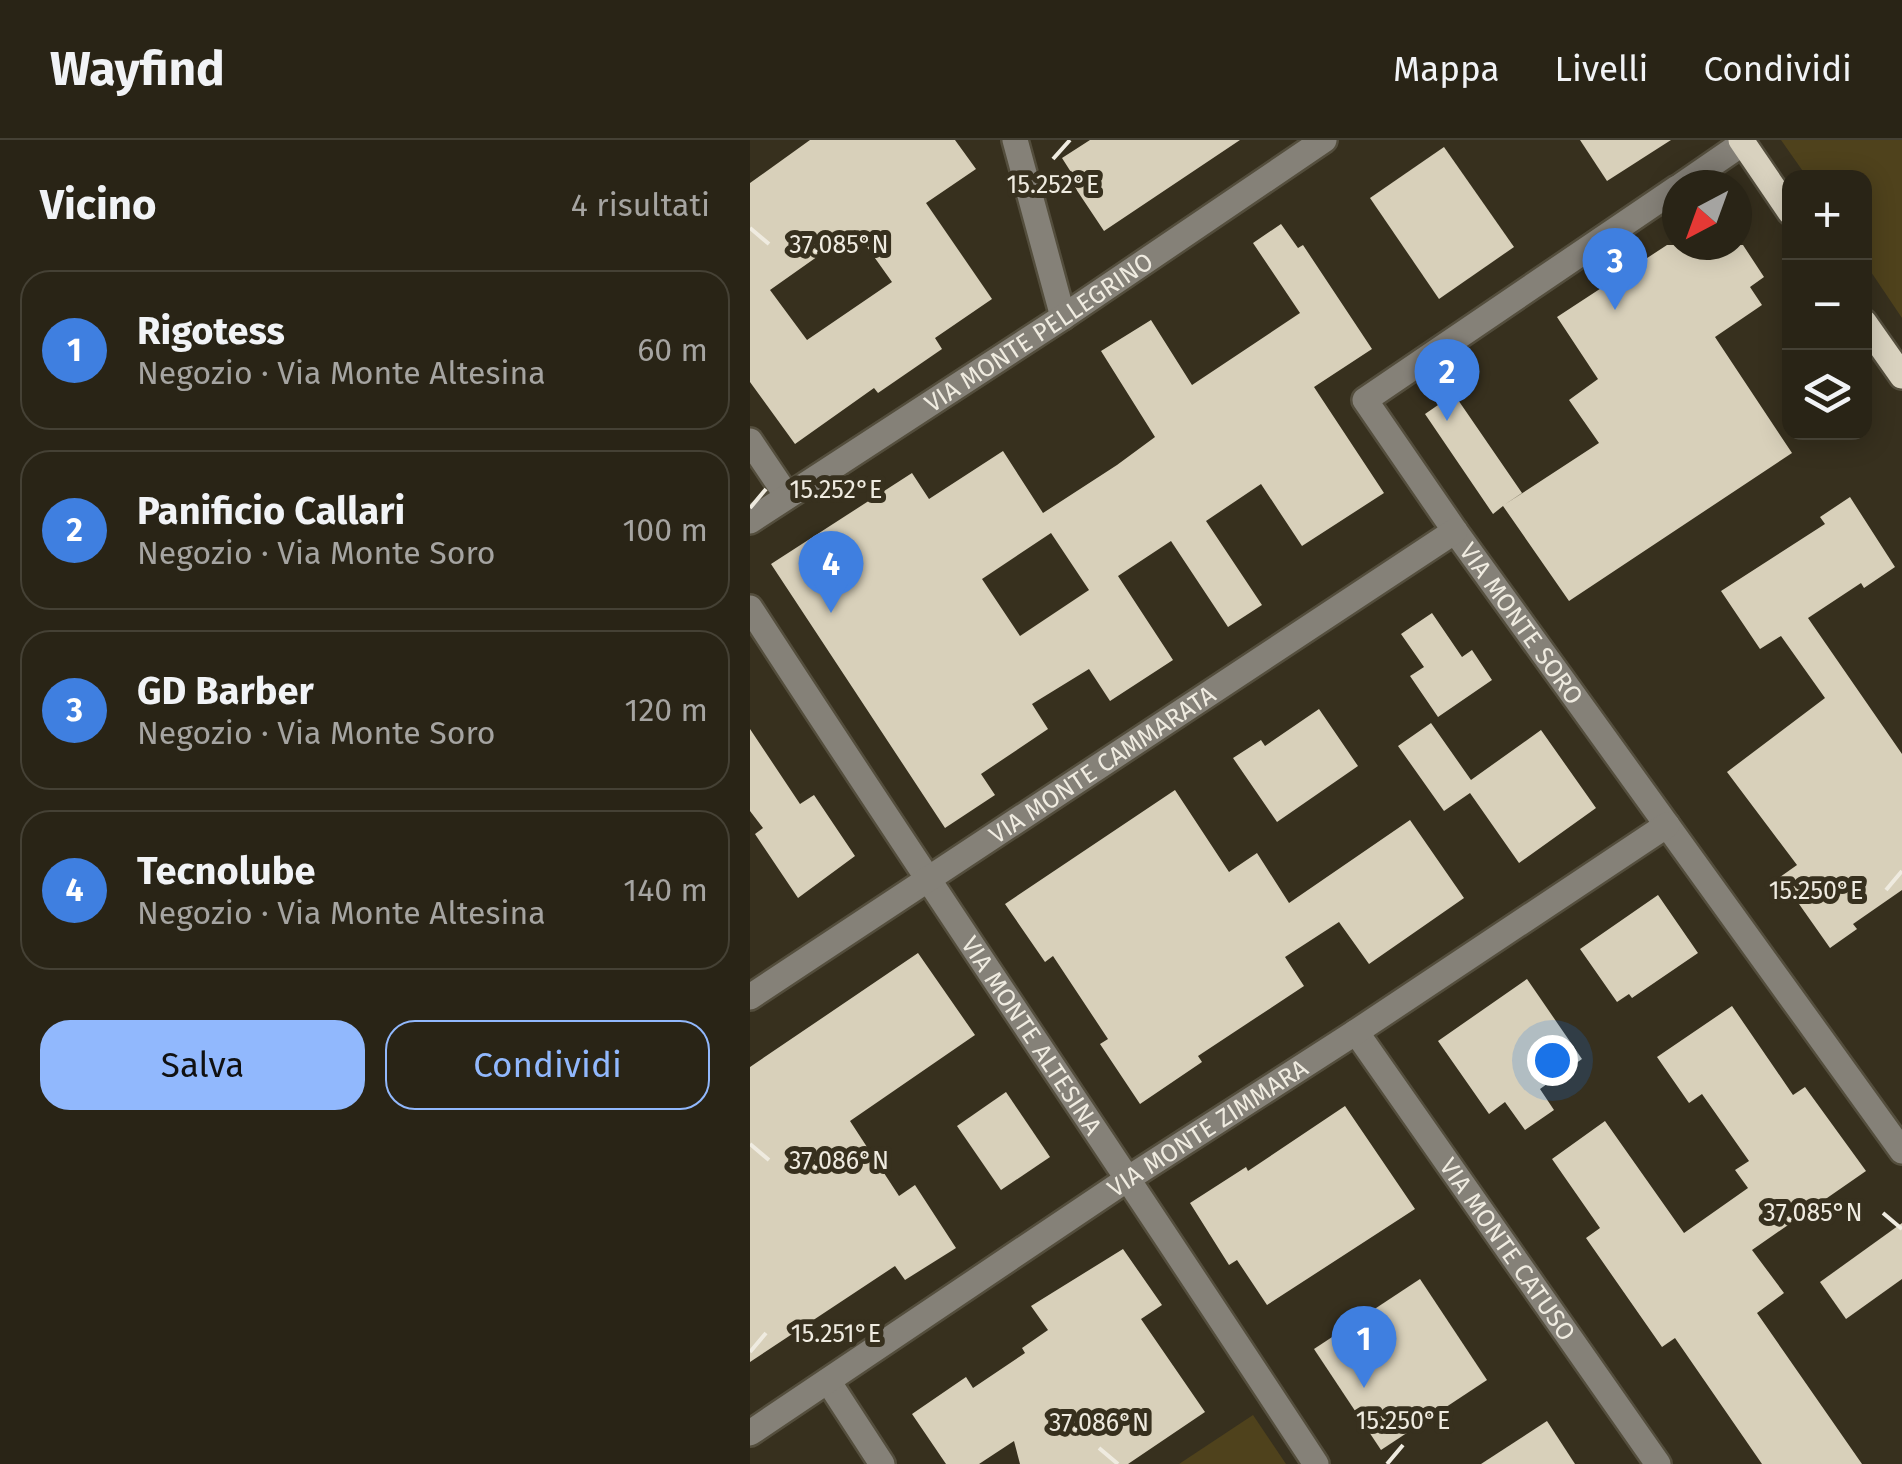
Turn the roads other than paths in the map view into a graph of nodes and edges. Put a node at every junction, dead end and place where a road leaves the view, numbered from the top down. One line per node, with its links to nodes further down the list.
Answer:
1 (1015, 140): 7 (street)
2 (1324, 140): 7 (street, VIA MONTE PELLEGRINO)
3 (1742, 142): 4 (street, VIA MONTE SORO); 6 (main road)
4 (1702, 170)
5 (1662, 198): 13 (street, VIA MONTE SORO)
6 (1782, 200)
7 (1063, 316): 11 (street, VIA MONTE PELLEGRINO)
8 (1872, 333): 9 (main road)
9 (1902, 376)
10 (750, 441): 11 (street)
11 (787, 496): 12 (street, VIA MONTE PELLEGRINO)
12 (750, 521)
13 (1455, 530): 15 (street, VIA MONTE SORO); 16 (street, VIA MONTE CAMMARATA)
14 (750, 608): 16 (street, VIA MONTE ALTESINA)
15 (1668, 826): 18 (street, VIA MONTE ZIMMARA); 19 (street, VIA MONTE SORO)
16 (926, 880): 17 (street, VIA MONTE CAMMARATA); 20 (street, VIA MONTE ALTESINA)
17 (750, 997)
18 (1356, 1032): 20 (street, VIA MONTE ZIMMARA); 25 (street, VIA MONTE CATUSO)
19 (1902, 1151)
20 (1129, 1178): 21 (street, VIA MONTE ZIMMARA); 24 (street, VIA MONTE ALTESINA)
21 (828, 1381): 22 (street, VIA MONTE ZIMMARA); 23 (street)
22 (750, 1433)
23 (882, 1464)
24 (1316, 1464)
25 (1658, 1464)

